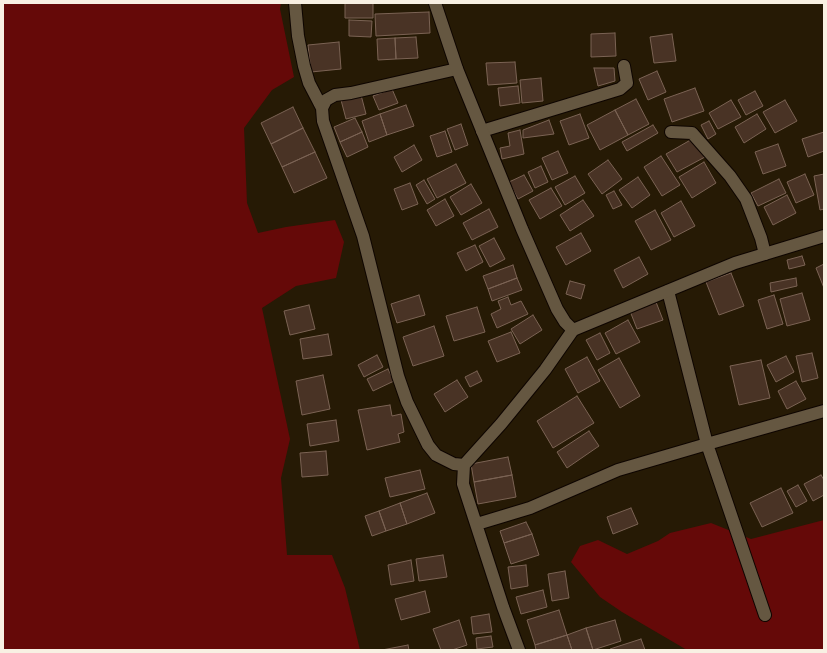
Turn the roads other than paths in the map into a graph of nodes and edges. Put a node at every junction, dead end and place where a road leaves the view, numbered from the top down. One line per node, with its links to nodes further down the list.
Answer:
1 (295, 3): 5 (street)
2 (434, 3): 4 (street)
3 (624, 66): 6 (street)
4 (457, 69): 5 (street); 6 (street)
5 (322, 108): 14 (street)
6 (482, 131): 11 (street)
7 (671, 132): 9 (street)
8 (824, 236): 9 (street)
9 (765, 254): 10 (street)
10 (668, 291): 11 (street); 13 (street)
11 (573, 330): 14 (street)
12 (824, 411): 13 (street)
13 (707, 444): 15 (street); 16 (street)
14 (464, 464): 15 (street)
15 (477, 524): 17 (street)
16 (765, 615)
17 (519, 650)

